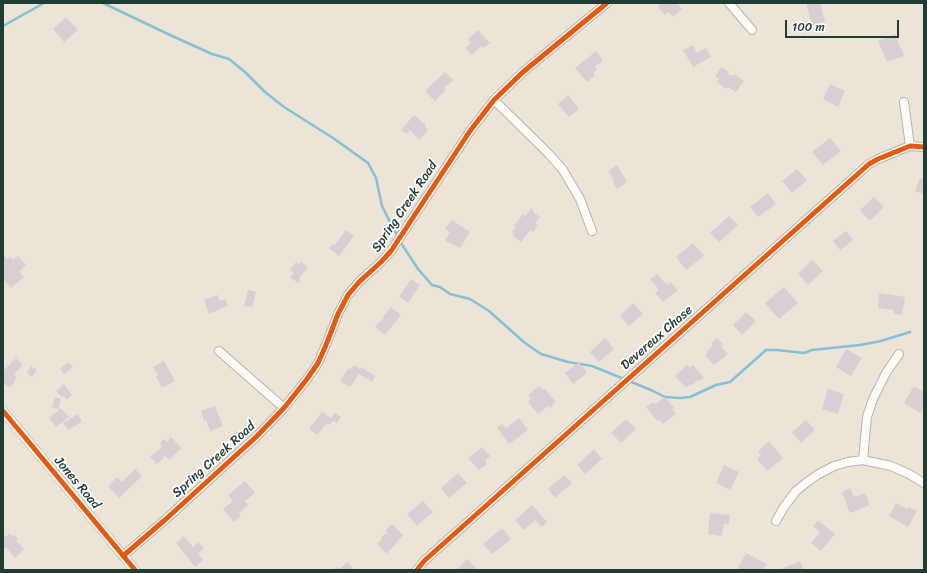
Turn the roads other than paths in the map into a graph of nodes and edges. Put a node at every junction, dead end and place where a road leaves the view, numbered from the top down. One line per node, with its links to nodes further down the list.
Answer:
1 (607, 3): 4 (street, Spring Creek Road)
2 (729, 3): 3 (street)
3 (752, 30)
4 (494, 100): 8 (street); 11 (street, Spring Creek Road)
5 (904, 102): 6 (street)
6 (910, 146): 7 (street, Devereux Chase); 18 (street, Devereux Chase)
7 (924, 147)
8 (592, 231)
9 (219, 351): 11 (street)
10 (899, 354): 13 (street)
11 (284, 408): 16 (street, Spring Creek Road)
12 (3, 410): 16 (street, Jones Road)
13 (863, 460): 14 (street); 15 (street)
14 (924, 483)
15 (776, 522)
16 (123, 556): 17 (street, Jones Road)
17 (134, 570)
18 (417, 570)

